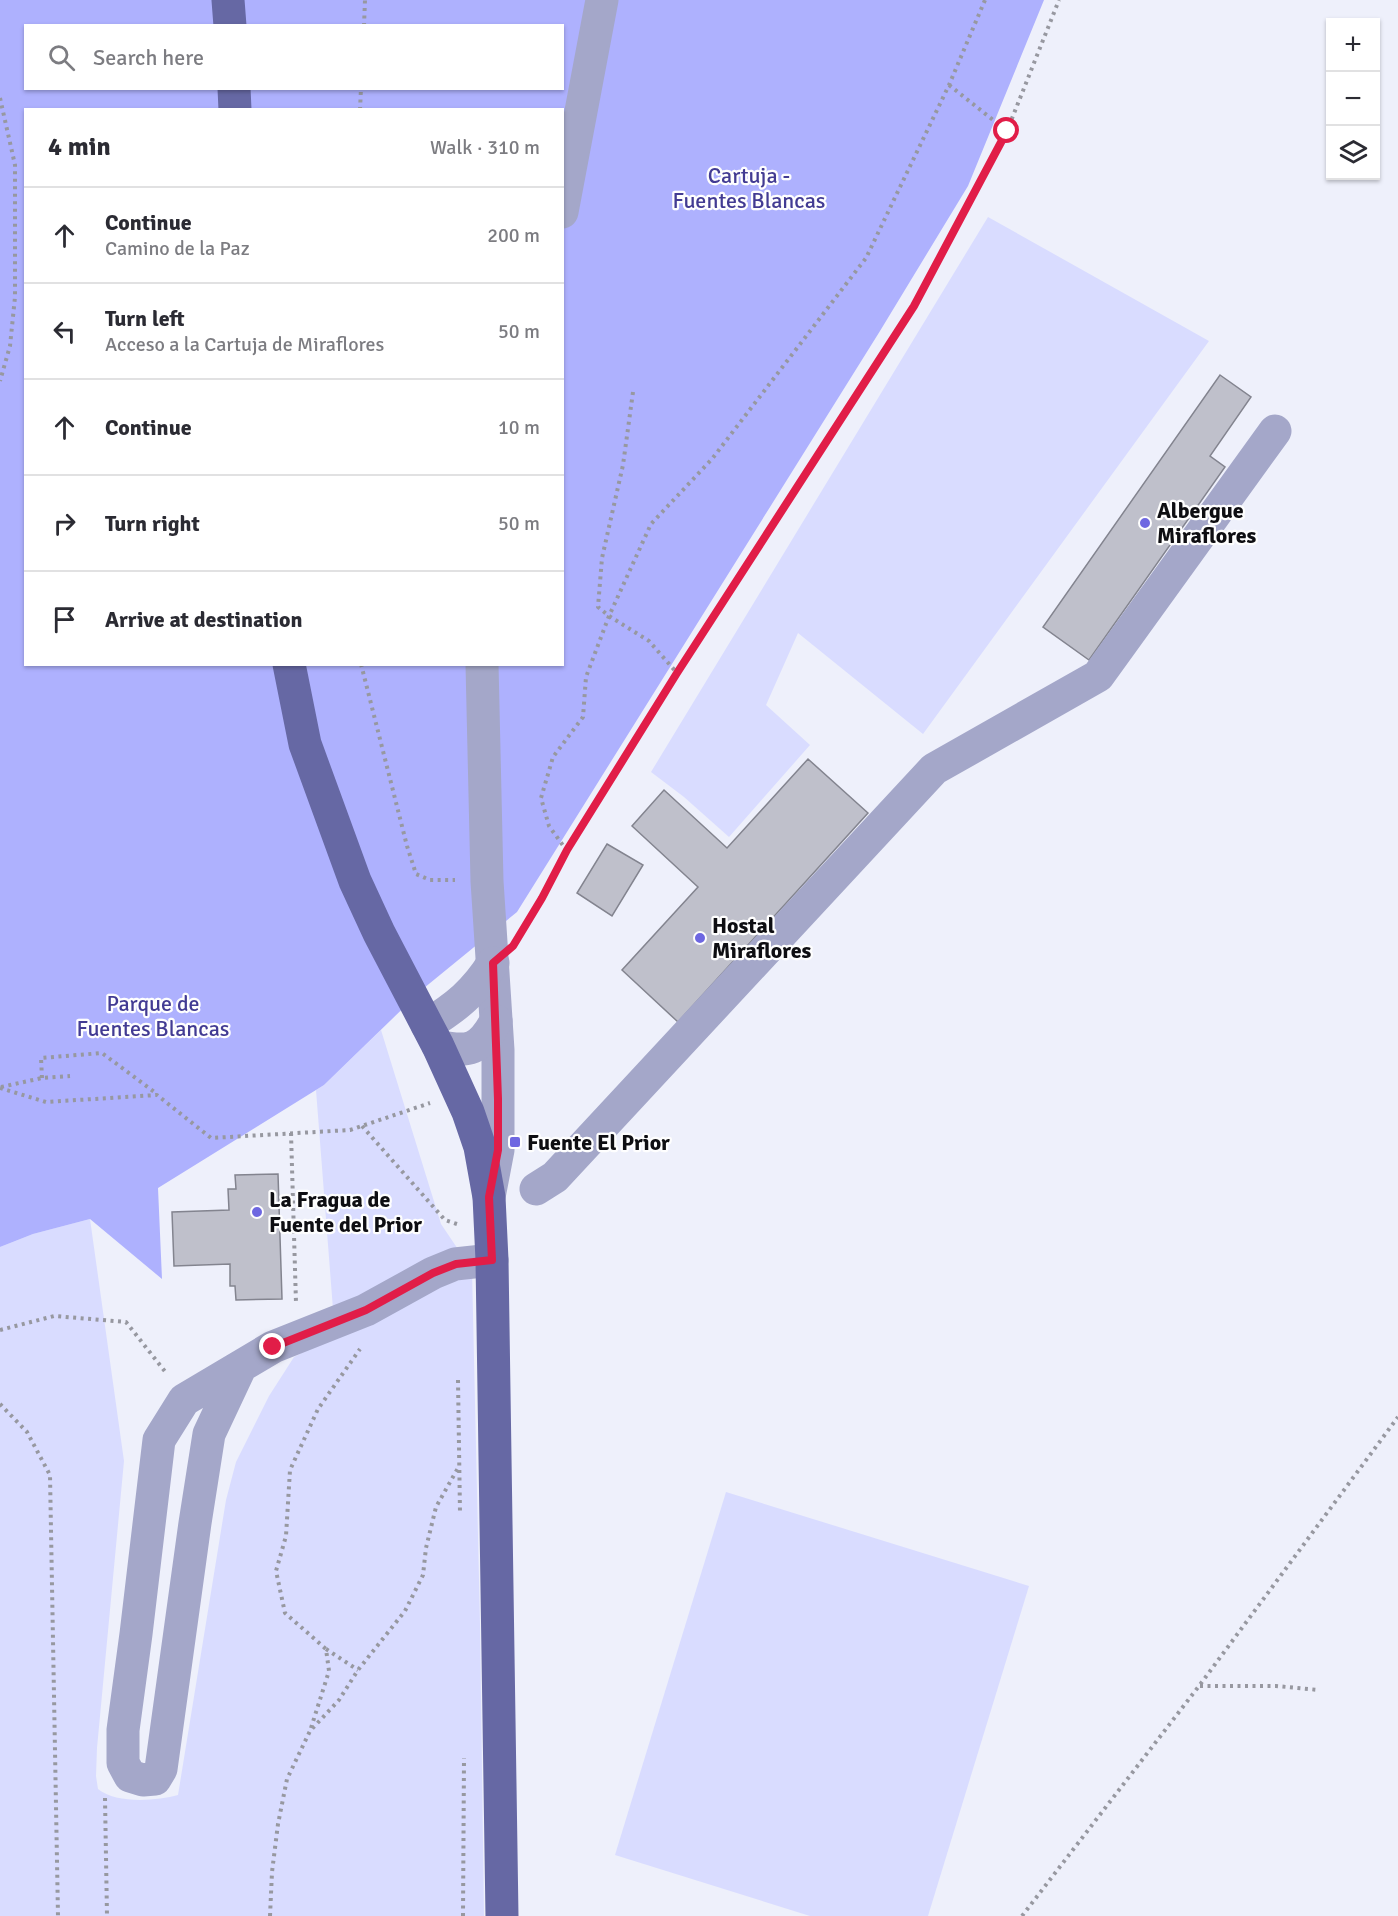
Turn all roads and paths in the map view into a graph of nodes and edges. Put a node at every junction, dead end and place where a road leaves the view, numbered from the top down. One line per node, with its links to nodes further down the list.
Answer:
1 (228, 0): 6 (main road)
2 (365, 0): 7 (path)
3 (602, 0): 15 (street)
4 (985, 0): 8 (path)
5 (1059, 0): 14 (path)
6 (230, 24)
7 (364, 24)
8 (949, 85): 14 (path); 19 (path)
9 (234, 90): 12 (main road)
10 (361, 90): 13 (path)
11 (0, 98): 16 (path)
12 (235, 108)
13 (360, 108)
14 (1007, 131): 23 (path)
15 (564, 201)
16 (0, 381)
17 (633, 392): 19 (path)
18 (1275, 431): 36 (street)
19 (609, 616): 23 (path); 24 (path)
20 (289, 666): 28 (main road)
21 (362, 666): 25 (path)
22 (482, 666): 25 (street)
23 (677, 673): 24 (path)
24 (567, 850): 26 (path)
25 (487, 881): 26 (street)
26 (493, 963): 27 (street); 28 (street)
27 (496, 1022): 28 (street); 37 (street)
28 (432, 1035): 37 (main road)
29 (70, 1076): 30 (path)
30 (42, 1078): 31 (path); 32 (path)
31 (0, 1087): 32 (path)
32 (157, 1095): 35 (path)
33 (431, 1103): 34 (path)
34 (362, 1126): 35 (path); 38 (path)
35 (291, 1133): 42 (path)
36 (536, 1189)
37 (489, 1197): 39 (main road)
38 (460, 1225)
39 (492, 1260): 40 (street); 57 (main road)
40 (366, 1310): 42 (street); 48 (path)
41 (0, 1330): 44 (path)
42 (297, 1338): 43 (street)
43 (240, 1368): 44 (street); 53 (street)
44 (184, 1400): 53 (street)
45 (0, 1404): 54 (path)
46 (1398, 1417): 50 (path)
47 (458, 1467): 49 (path)
48 (326, 1649): 49 (path); 52 (path)
49 (358, 1670): 52 (path)
50 (1199, 1686): 51 (path); 58 (path)
51 (1319, 1690)
52 (310, 1731): 56 (path)
53 (123, 1763): 55 (path)
54 (58, 1916)
55 (107, 1916)
56 (270, 1916)
57 (502, 1916)
58 (1022, 1916)

